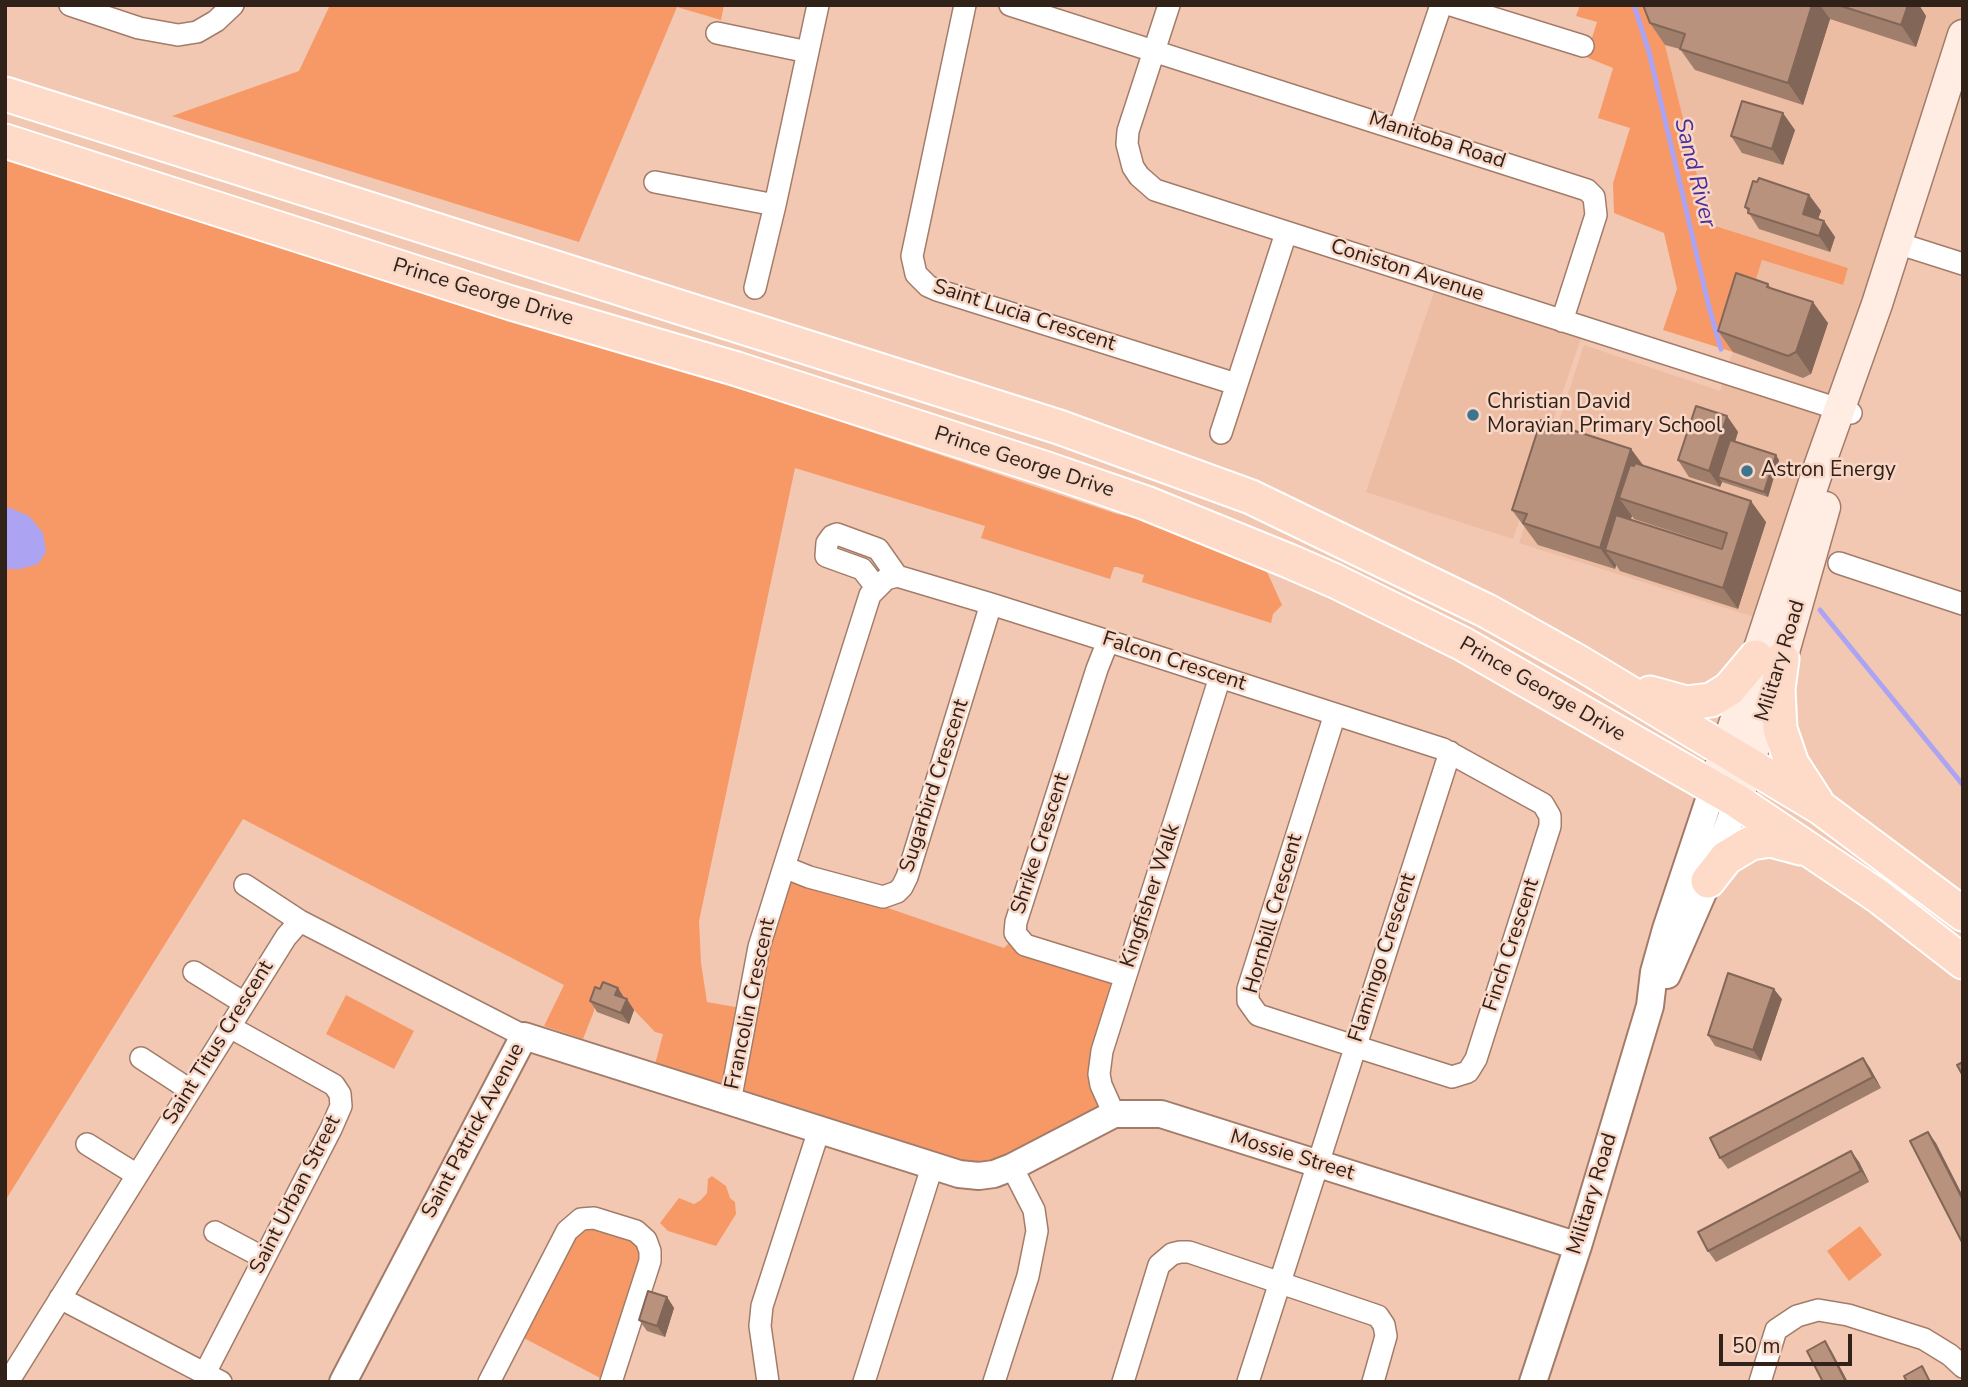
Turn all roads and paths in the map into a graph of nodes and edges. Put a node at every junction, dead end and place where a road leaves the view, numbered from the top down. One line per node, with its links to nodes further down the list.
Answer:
1 (69, 5): 2 (street)
2 (233, 5)
3 (818, 5): 13 (street)
4 (964, 5): 24 (street, Saint Lucia Crescent)
5 (1010, 5): 12 (street)
6 (1169, 5): 12 (street, Coniston Avenue)
7 (1441, 5): 15 (street)
8 (1451, 5): 11 (street)
9 (717, 33): 13 (street)
10 (1963, 35): 20 (main road, Military Road)
11 (1583, 46)
12 (1154, 50): 15 (street, Manitoba Road); 19 (street, Coniston Avenue)
13 (808, 52): 18 (street)
14 (5, 94): 34 (main road, Prince George Drive)
15 (1399, 129): 23 (street, Manitoba Road)
16 (5, 141): 39 (main road, Prince George Drive)
17 (655, 182): 18 (street)
18 (775, 205): 22 (street)
19 (1286, 233): 23 (street, Coniston Avenue); 24 (street)
20 (1897, 243): 21 (street); 25 (main road, Military Road)
21 (1963, 264)
22 (755, 288)
23 (1562, 321): 25 (street, Coniston Avenue)
24 (1237, 384): 26 (street)
25 (1845, 411): 33 (main road, Military Road)
26 (1221, 433)
27 (1839, 563): 31 (street)
28 (897, 576): 29 (street); 29 (street); 30 (street, Falcon Crescent)
29 (876, 587): 42 (street, Francolin Crescent)
30 (991, 604): 32 (street, Falcon Crescent); 42 (street, Sugarbird Crescent)
31 (1963, 604)
32 (1108, 641): 35 (street, Falcon Crescent); 49 (street, Shrike Crescent)
33 (1769, 658): 34 (main road); 38 (main road, Military Road); 40 (main road)
34 (1580, 663): 38 (main road, Prince George Drive)
35 (1220, 677): 36 (street, Falcon Crescent); 49 (street, Kingfisher Walk)
36 (1335, 714): 37 (street, Falcon Crescent); 54 (street, Hornbill Crescent)
37 (1450, 752): 54 (street, Flamingo Crescent); 54 (street, Finch Crescent)
38 (1737, 756): 39 (main road, Military Road); 40 (main road, Prince George Drive)
39 (1725, 794): 41 (main road, Prince George Drive); 43 (street, Military Road); 51 (street, Military Road)
40 (1821, 808): 45 (main road, Prince George Drive)
41 (1825, 858): 43 (main road); 47 (main road, Prince George Drive)
42 (784, 867): 57 (street, Francolin Crescent)
43 (1708, 881): 51 (street, Military Road)
44 (246, 885): 46 (street)
45 (1963, 914)
46 (300, 921): 50 (street, Saint Titus Crescent); 53 (street)
47 (1963, 962)
48 (194, 972): 50 (street)
49 (1125, 976): 58 (street, Kingfisher Walk)
50 (244, 1003): 52 (street, Saint Titus Crescent)
51 (1650, 1006): 66 (street, Military Road)
52 (230, 1027): 56 (street, Saint Titus Crescent); 67 (street, Saint Urban Street)
53 (524, 1036): 57 (street, Saint Patrick Avenue); 73 (street, Saint Patrick Avenue)
54 (1354, 1046): 61 (street, Flamingo Crescent)
55 (141, 1058): 56 (street)
56 (190, 1090): 64 (street, Saint Titus Crescent)
57 (730, 1102): 59 (street, Francolin Crescent)
58 (1114, 1114): 61 (street, Mossie Street); 63 (street, Mossie Street)
59 (819, 1130): 62 (street, Francolin Crescent); 76 (street)
60 (87, 1144): 64 (street)
61 (1317, 1163): 66 (street, Mossie Street); 68 (street, Flamingo Crescent)
62 (932, 1167): 63 (street, Francolin Crescent); 77 (street)
63 (1012, 1167): 78 (street)
64 (137, 1175): 69 (street, Saint Titus Crescent)
65 (215, 1232): 67 (street)
66 (1578, 1246): 82 (street, Military Road)
67 (264, 1258): 71 (street, Saint Urban Street)
68 (1280, 1283): 79 (street); 80 (street, Flamingo Crescent); 81 (street)
69 (60, 1298): 71 (street); 72 (street, Saint Titus Crescent)
70 (1963, 1367): 83 (street)
71 (213, 1377)
72 (8, 1382)
73 (343, 1382)
74 (489, 1382): 75 (street)
75 (611, 1382)
76 (768, 1382)
77 (864, 1382)
78 (994, 1382)
79 (1123, 1382)
80 (1248, 1382)
81 (1373, 1382)
82 (1533, 1382)
83 (1760, 1382)

